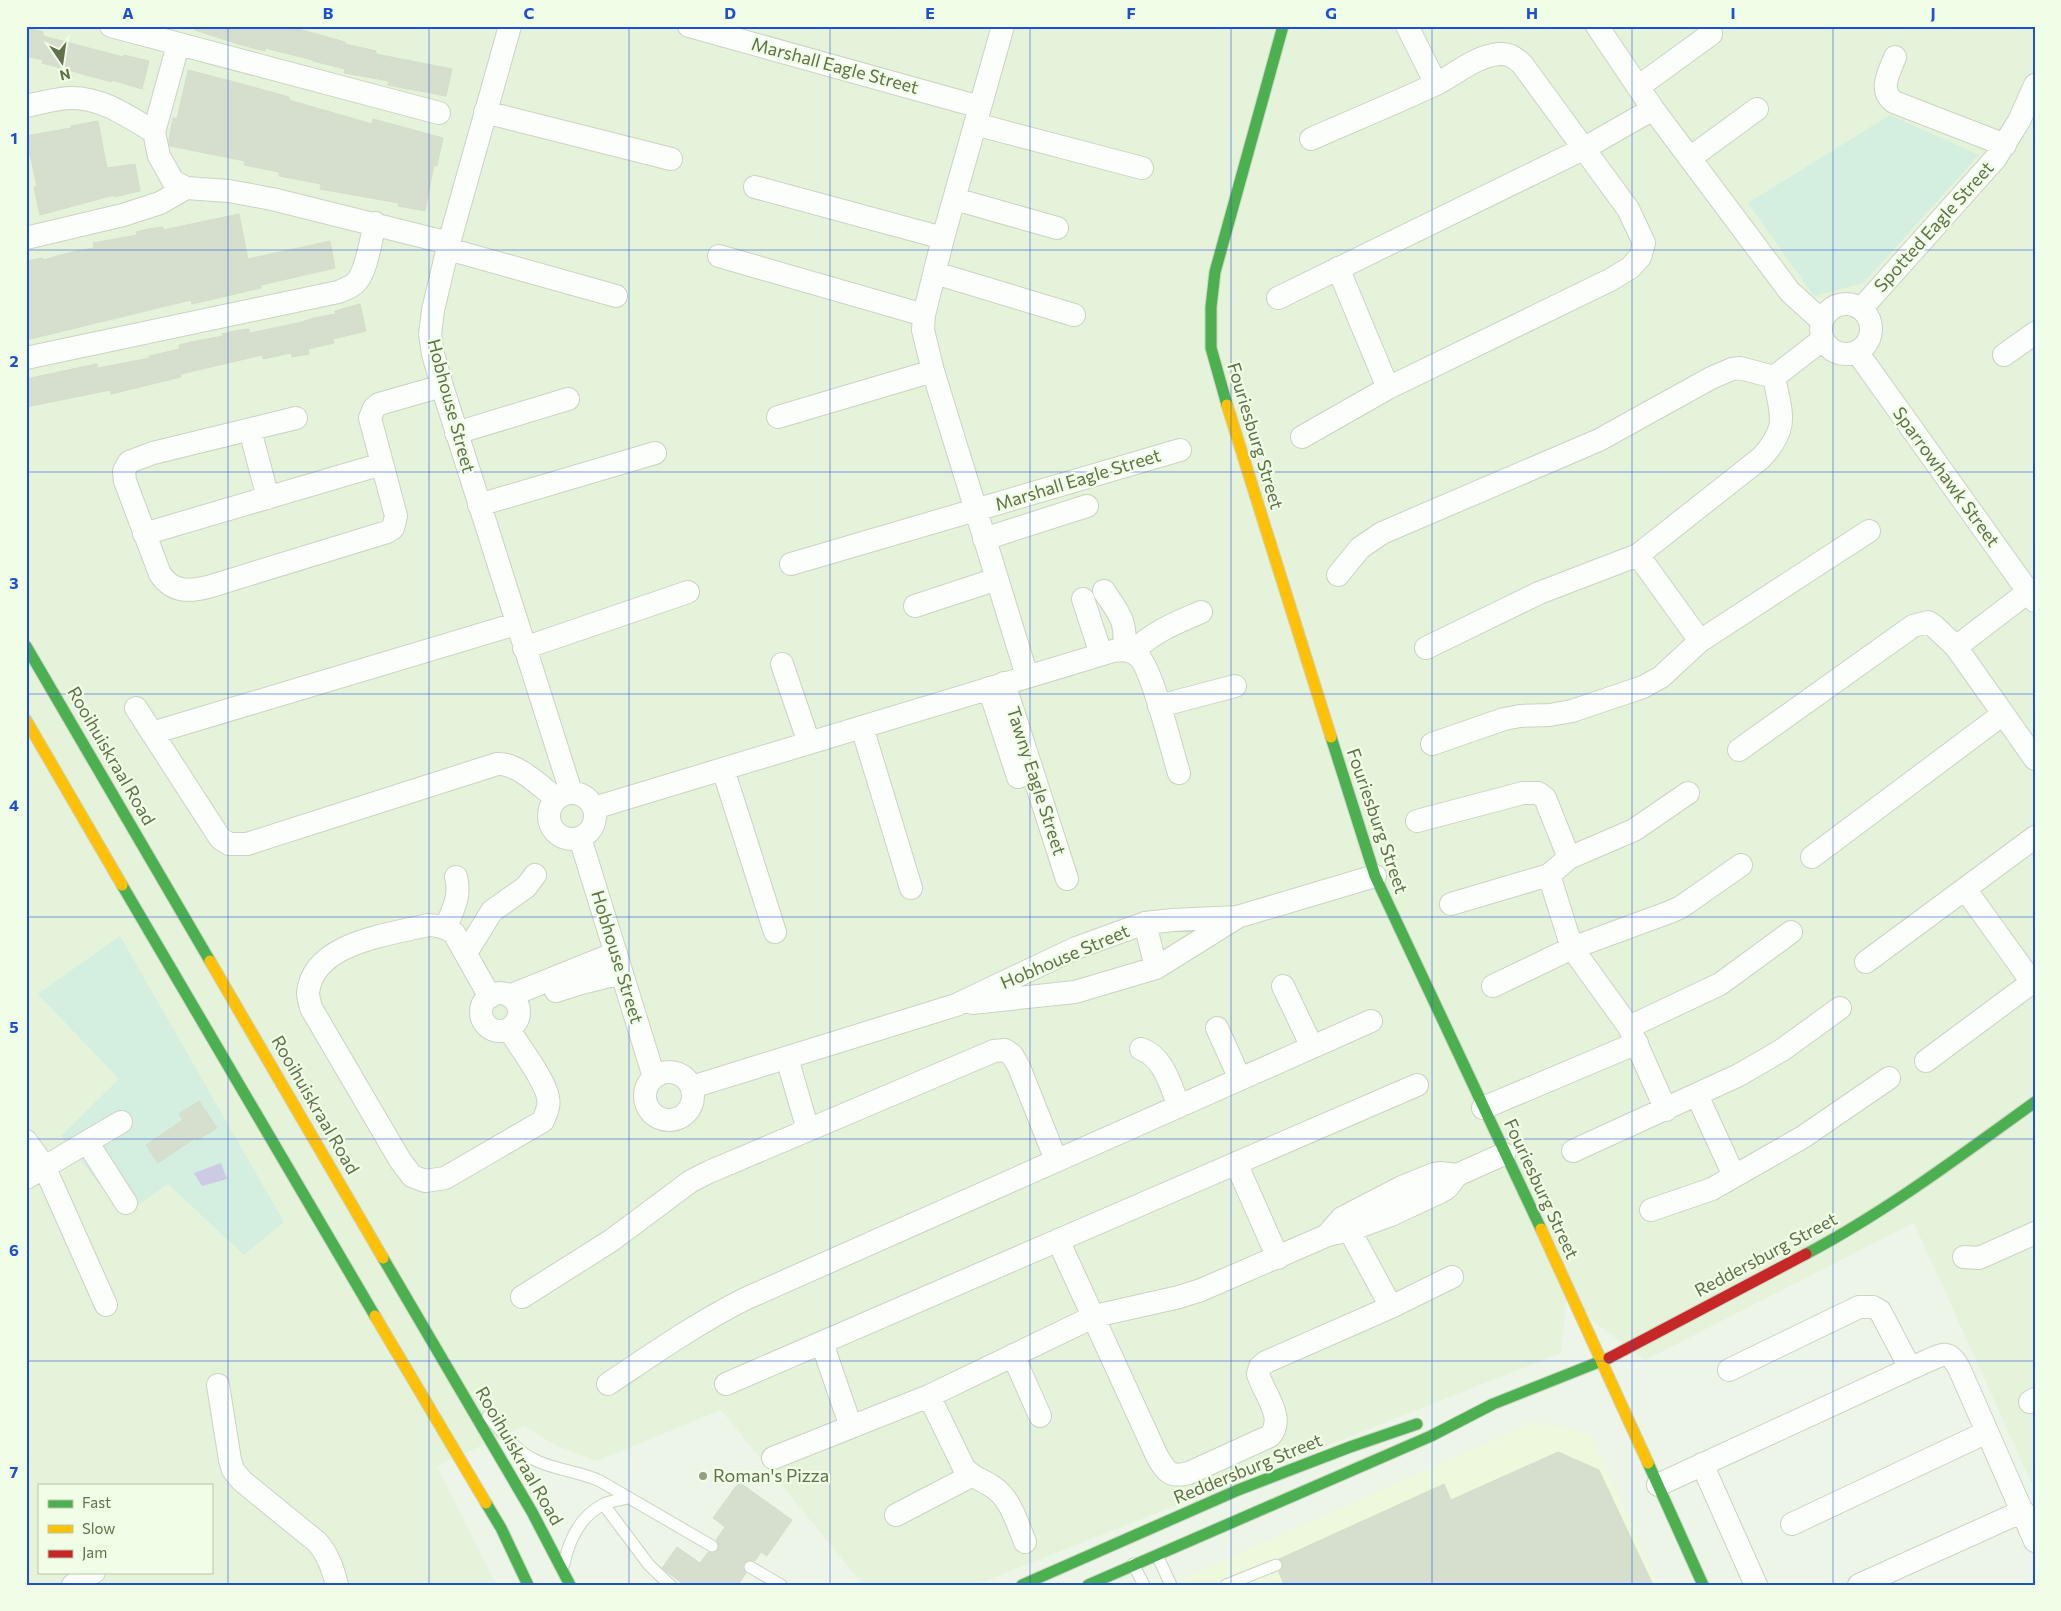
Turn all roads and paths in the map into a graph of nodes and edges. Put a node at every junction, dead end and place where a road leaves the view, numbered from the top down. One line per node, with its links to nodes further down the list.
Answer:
1 (112, 26): 9 (street)
2 (510, 26): 17 (street, Hobhouse Street)
3 (689, 26): 19 (street, Marshall Eagle Street)
4 (1003, 26): 19 (street, Marshall Eagle Street)
5 (1283, 26): 117 (street, Fouriesburg Street)
6 (1406, 26): 11 (street)
7 (1597, 26): 13 (street)
8 (1711, 34): 13 (street)
9 (178, 45): 18 (street); 21 (street)
10 (1895, 57): 23 (street, Spotted Eagle Street)
11 (1436, 84): 22 (street); 24 (street)
12 (2035, 85): 20 (street, Spotted Eagle Street)
13 (1638, 87): 15 (street)
14 (26, 106): 21 (street)
15 (1653, 109): 24 (street); 25 (street)
16 (1757, 109): 25 (street)
17 (485, 112): 26 (street); 35 (street, Hobhouse Street)
18 (439, 113)
19 (978, 115): 27 (street, Marshall Eagle Street); 30 (street, Marshall Eagle Street)
20 (2027, 128): 23 (street, Spotted Eagle Street)
21 (154, 132): 29 (street)
22 (1311, 139)
23 (2005, 145): 41 (street, Spotted Eagle Street)
24 (1583, 148): 37 (street); 54 (street)
25 (1690, 158): 45 (street)
26 (671, 159)
27 (1142, 168)
28 (755, 187): 34 (street)
29 (186, 188): 31 (street); 33 (street)
30 (955, 199): 32 (street); 34 (street, Marshall Eagle Street)
31 (375, 224): 35 (street); 50 (street)
32 (1057, 228)
33 (26, 238)
34 (943, 238): 38 (street, Marshall Eagle Street)
35 (449, 246): 39 (street); 53 (street, Hobhouse Street)
36 (719, 256): 42 (street)
37 (1338, 268): 40 (street); 54 (street)
38 (935, 273): 42 (street, Marshall Eagle Street); 43 (street)
39 (616, 296)
40 (1278, 298)
41 (1861, 309): 45 (street); 48 (street)
42 (924, 315): 51 (street, Marshall Eagle Street)
43 (1074, 315)
44 (2035, 316): 47 (street)
45 (1822, 330): 48 (street); 52 (street)
46 (2035, 332): 49 (street)
47 (2010, 333)
48 (1857, 352): 77 (street, Sparrowhawk Street)
49 (2004, 355)
50 (26, 358)
51 (933, 370): 56 (street); 68 (street, Marshall Eagle Street)
52 (1774, 377): 71 (street); 73 (street)
53 (442, 386): 59 (street, Hobhouse Street); 63 (street)
54 (1388, 388): 60 (street)
55 (568, 398): 59 (street)
56 (778, 417)
57 (296, 418): 58 (street)
58 (250, 430): 65 (street); 70 (street)
59 (456, 433): 66 (street, Hobhouse Street)
60 (1302, 437)
61 (1180, 450): 68 (street, Marshall Eagle Street)
62 (655, 453): 66 (street)
63 (382, 464): 65 (street); 70 (street)
64 (1139, 476): 68 (street, Marshall Eagle Street)
65 (268, 498): 70 (street)
66 (479, 505): 81 (street, Hobhouse Street)
67 (1087, 506): 68 (street, Marshall Eagle Street)
68 (980, 525): 72 (street, Marshall Eagle Street); 74 (street, Marshall Eagle Street)
69 (1869, 531): 82 (street)
70 (144, 534)
71 (1638, 554): 82 (street); 86 (street)
72 (791, 564)
73 (1338, 574)
74 (997, 579): 79 (street); 90 (street, Marshall Eagle Street)
75 (1104, 590): 87 (street)
76 (688, 592): 85 (street)
77 (2031, 596): 84 (street)
78 (1083, 599): 88 (street)
79 (915, 606)
80 (1201, 612): 87 (street)
81 (516, 624): 85 (street, Hobhouse Street); 98 (street)
82 (1700, 642): 100 (street)
83 (26, 646): 187 (street, Rooihuiskraal Road)
84 (1956, 647): 95 (street); 101 (street)
85 (524, 648): 106 (street, Hobhouse Street)
86 (1426, 648)
87 (1129, 650): 88 (street, Tawny Eagle Street); 93 (street)
88 (1101, 654): 90 (street, Tawny Eagle Street)
89 (782, 664): 99 (street)
90 (1027, 676): 91 (street, Tawny Eagle Street)
91 (996, 686): 97 (street, Tawny Eagle Street); 111 (street, Tawny Eagle Street); 119 (street, Tawny Eagle Street)
92 (1235, 686): 93 (street)
93 (1158, 706): 104 (street)
94 (136, 708): 98 (street)
95 (2003, 714): 102 (street); 112 (street)
96 (26, 720): 215 (street)
97 (862, 727): 99 (street, Tawny Eagle Street); 120 (street)
98 (152, 733): 106 (street)
99 (809, 743): 103 (street, Tawny Eagle Street)
100 (1432, 744)
101 (1739, 750)
102 (2035, 758)
103 (723, 769): 107 (street, Tawny Eagle Street); 126 (street)
104 (1179, 773)
105 (1688, 793): 113 (street)
106 (564, 795): 107 (street); 110 (street)
107 (594, 808): 110 (street)
108 (1417, 822): 113 (street)
109 (2035, 836): 121 (street)
110 (580, 838): 131 (street, Hobhouse Street)
111 (1039, 842)
112 (1812, 857)
113 (1569, 858): 115 (street)
114 (1741, 865): 128 (street)
115 (1549, 874): 122 (street); 128 (street)
116 (534, 875): 129 (street)
117 (1375, 876): 123 (street, Hobhouse Street); 155 (street, Fouriesburg Street)
118 (456, 877): 125 (street)
119 (1067, 879)
120 (911, 888)
121 (1965, 889): 130 (street); 133 (street)
122 (1452, 904)
123 (1237, 917): 124 (street, Hobhouse Street); 132 (street, Hobhouse Street)
124 (1145, 923): 132 (street); 137 (street, Hobhouse Street)
125 (446, 928): 129 (street); 141 (street)
126 (775, 932)
127 (1791, 932): 142 (street)
128 (1572, 948): 135 (street); 142 (street)
129 (466, 953): 136 (street)
130 (1866, 962)
131 (619, 963): 136 (street); 147 (street, Hobhouse Street)
132 (1156, 968): 137 (street, Hobhouse Street)
133 (2033, 981): 146 (street)
134 (1283, 986): 143 (street)
135 (1493, 986)
136 (506, 1000): 141 (street); 141 (street)
137 (956, 1005): 145 (street, Hobhouse Street)
138 (1840, 1008): 152 (street)
139 (1371, 1021): 143 (street)
140 (1217, 1028): 149 (street)
141 (508, 1029)
142 (1633, 1035): 155 (street); 156 (street)
143 (1312, 1047): 149 (street)
144 (1141, 1049): 154 (street)
145 (787, 1058): 151 (street, Hobhouse Street); 158 (street)
146 (1926, 1061)
147 (654, 1077): 151 (street); 151 (street)
148 (1889, 1078): 166 (street)
149 (1240, 1079): 154 (street)
150 (1417, 1085): 164 (street)
151 (692, 1087)
152 (1697, 1095): 156 (street); 166 (street)
153 (2035, 1102): 181 (street, Reddersburg Street)
154 (1179, 1106): 163 (street)
155 (1483, 1108): 162 (street, Fouriesburg Street)
156 (1666, 1110): 161 (street)
157 (121, 1122): 160 (street)
158 (808, 1130): 163 (street); 175 (street)
159 (26, 1141): 165 (street)
160 (87, 1142): 165 (street); 167 (street)
161 (1573, 1151)
162 (1504, 1154): 169 (street); 181 (street, Fouriesburg Street)
163 (1056, 1160): 184 (street)
164 (1236, 1163): 171 (street); 173 (street)
165 (35, 1172): 176 (street)
166 (1734, 1176): 168 (street)
167 (126, 1203)
168 (1651, 1210)
169 (1346, 1224): 173 (street); 177 (street)
170 (2035, 1233): 172 (street)
171 (1058, 1240): 178 (street); 179 (street)
172 (1964, 1257)
173 (1278, 1258): 178 (street)
174 (1452, 1277): 177 (street)
175 (522, 1297)
176 (106, 1305)
177 (1391, 1307): 178 (street)
178 (1094, 1316): 180 (street)
179 (822, 1342): 185 (street); 193 (street)
180 (1013, 1355): 188 (street); 190 (street)
181 (1603, 1361): 189 (street, Reddersburg Street); 198 (street, Fouriesburg Street)
182 (1910, 1368): 183 (street); 194 (street); 196 (street)
183 (1729, 1370)
184 (608, 1384)
185 (726, 1384)
186 (218, 1385): 214 (street)
187 (458, 1385): 199 (lane); 211 (street, Rooihuiskraal Road)
188 (928, 1396): 193 (street); 197 (street)
189 (1493, 1404): 191 (street, Reddersburg Street); 206 (street, Reddersburg Street)
190 (1040, 1416)
191 (1443, 1416)
192 (1426, 1421): 206 (street, Reddersburg Street)
193 (851, 1427): 195 (street)
194 (1987, 1432): 201 (street); 203 (street)
195 (773, 1458)
196 (1702, 1464): 198 (street); 225 (street)
197 (972, 1476): 202 (street); 205 (street)
198 (1658, 1485): 224 (street, Fouriesburg Street)
199 (627, 1498): 200 (lane); 207 (lane)
200 (604, 1504): 211 (lane); 217 (lane)
201 (2023, 1511): 204 (street); 226 (street)
202 (896, 1516)
203 (1792, 1524)
204 (2035, 1541)
205 (1025, 1542)
206 (1152, 1543): 208 (street, Reddersburg Street); 208 (street, Reddersburg Street); 222 (lane)
207 (712, 1546)
208 (1126, 1554): 219 (street, Reddersburg Street); 220 (street, Reddersburg Street); 221 (lane)
209 (1276, 1565): 223 (lane)
210 (750, 1567): 218 (lane)
211 (563, 1570): 216 (street, Rooihuiskraal Road)
212 (91, 1574): 213 (street)
213 (73, 1585)
214 (337, 1585)
215 (528, 1585)
216 (570, 1585)
217 (670, 1585)
218 (780, 1585)
219 (1022, 1585)
220 (1088, 1585)
221 (1144, 1585)
222 (1171, 1585)
223 (1226, 1585)
224 (1703, 1585)
225 (1756, 1585)
226 (1859, 1585)

